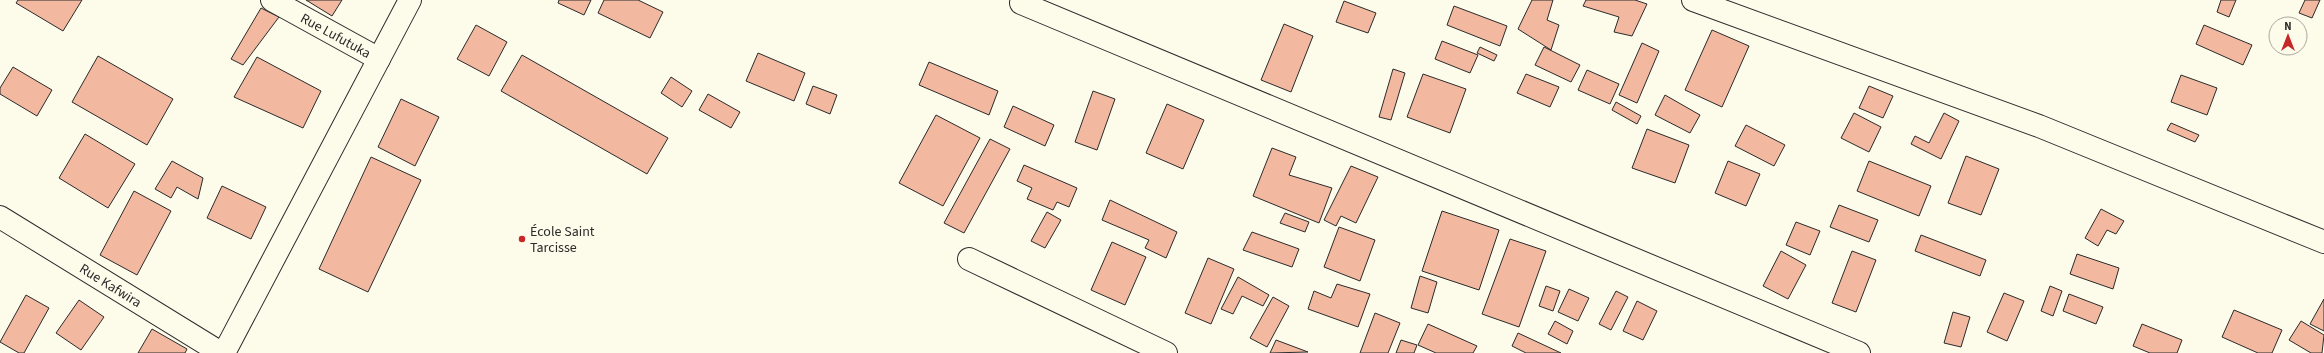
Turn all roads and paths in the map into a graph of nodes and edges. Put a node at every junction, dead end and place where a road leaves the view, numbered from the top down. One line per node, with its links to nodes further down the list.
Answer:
1 (272, 0): 5 (street, Rue Lufutuka)
2 (410, 0): 5 (street)
3 (1693, 0): 7 (street)
4 (1020, 2): 11 (street)
5 (379, 59): 9 (street)
6 (0, 217): 9 (street, Rue Kafwira)
7 (2324, 242)
8 (969, 259): 10 (street)
9 (223, 353)
10 (1166, 353)
11 (1859, 353)

